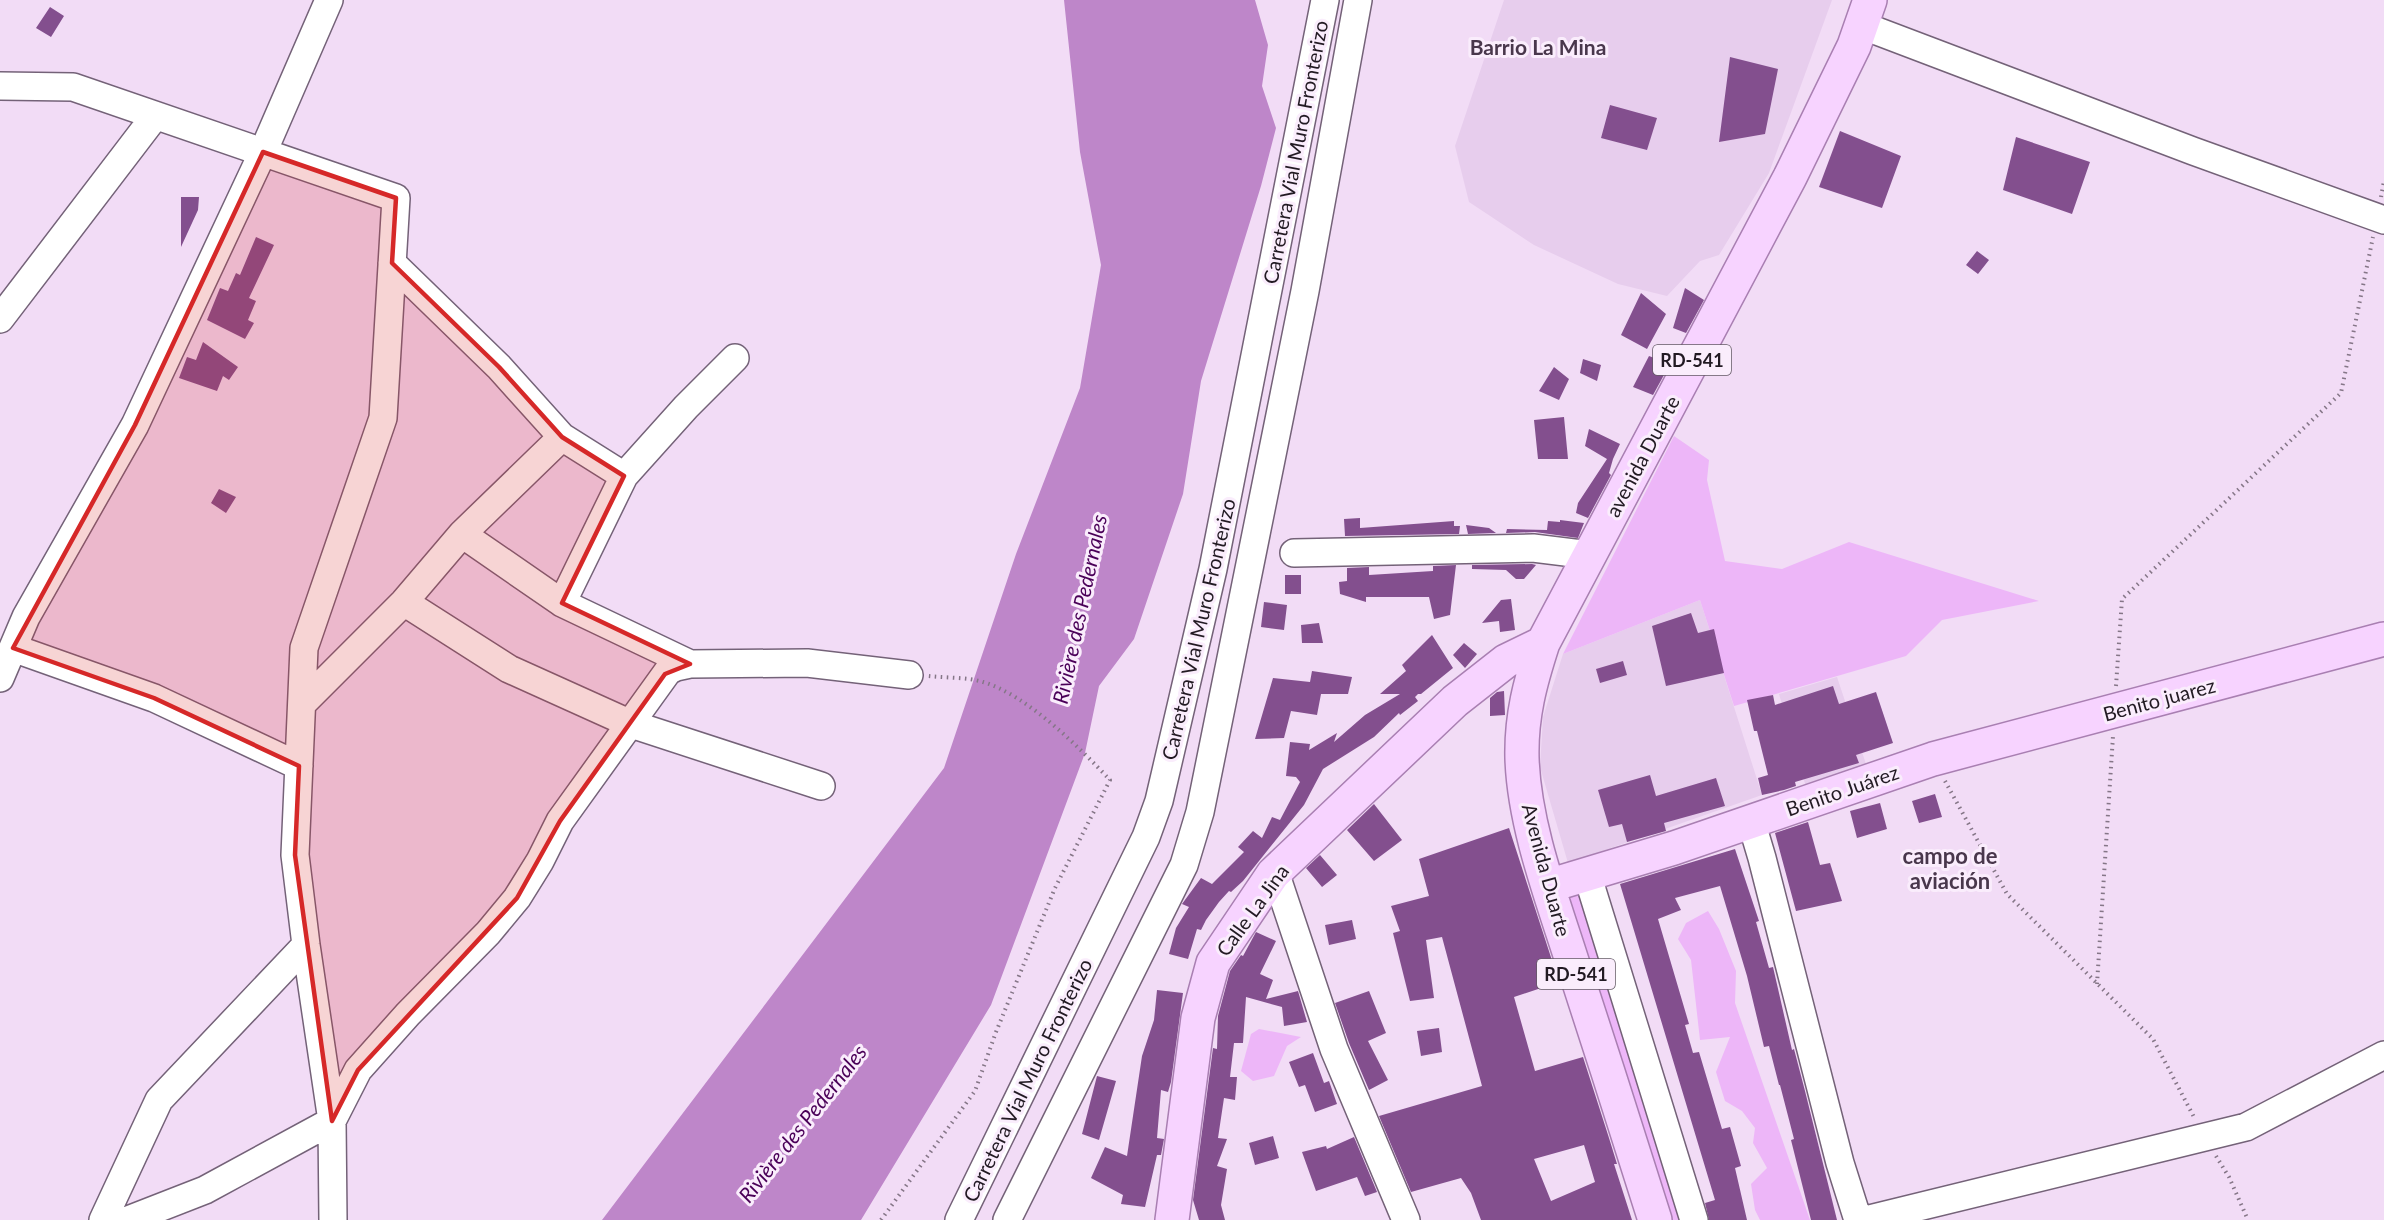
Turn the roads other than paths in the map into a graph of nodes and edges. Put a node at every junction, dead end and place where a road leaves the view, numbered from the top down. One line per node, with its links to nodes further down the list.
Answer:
1 (328, 0): 7 (street)
2 (1325, 0): 43 (street, Carretera Vial Muro Fronterizo)
3 (1358, 0): 44 (street, Carretera Vial Muro Fronterizo)
4 (1865, 13): 8 (street); 16 (main road, avenida Duarte / RD-541)
5 (0, 86): 6 (street)
6 (155, 116): 7 (street); 10 (street)
7 (263, 152): 9 (street); 21 (street)
8 (2380, 219)
9 (392, 263): 12 (street); 25 (street)
10 (0, 320)
11 (735, 358): 13 (street)
12 (562, 437): 13 (street); 14 (street)
13 (624, 476): 18 (street)
14 (462, 534): 17 (street); 18 (street)
15 (1293, 553): 16 (street)
16 (1590, 555): 20 (main road, avenida Duarte / RD-541)
17 (404, 602): 25 (street); 27 (street)
18 (561, 603): 22 (street)
19 (2384, 639): 28 (main road, Benito juarez)
20 (1543, 643): 26 (main road, avenida Duarte / RD-541); 32 (main road, Calle La Jina)
21 (13, 648): 24 (street); 29 (street)
22 (690, 664): 23 (street); 27 (street)
23 (909, 675)
24 (0, 678)
25 (302, 704): 29 (street)
26 (1523, 723): 34 (main road, Avenida Duarte / RD-541)
27 (631, 724): 30 (street); 37 (street)
28 (1933, 759): 31 (main road, Benito Juárez)
29 (299, 766): 35 (street)
30 (821, 786)
31 (1751, 821): 33 (main road, Benito Juárez); 47 (street)
32 (1275, 872): 38 (main road, Calle La Jina); 45 (street)
33 (1587, 874): 34 (main road, Benito Juárez); 39 (street)
34 (1548, 886): 46 (main road, Avenida Duarte / RD-541)
35 (306, 945): 37 (street); 40 (street)
36 (2384, 1056): 48 (street)
37 (332, 1121): 41 (street); 42 (street)
38 (1175, 1218)
39 (1685, 1218)
40 (103, 1220)
41 (128, 1220)
42 (333, 1220)
43 (959, 1220)
44 (1007, 1220)
45 (1406, 1220)
46 (1655, 1220)
47 (1858, 1220)
48 (1865, 1220)

